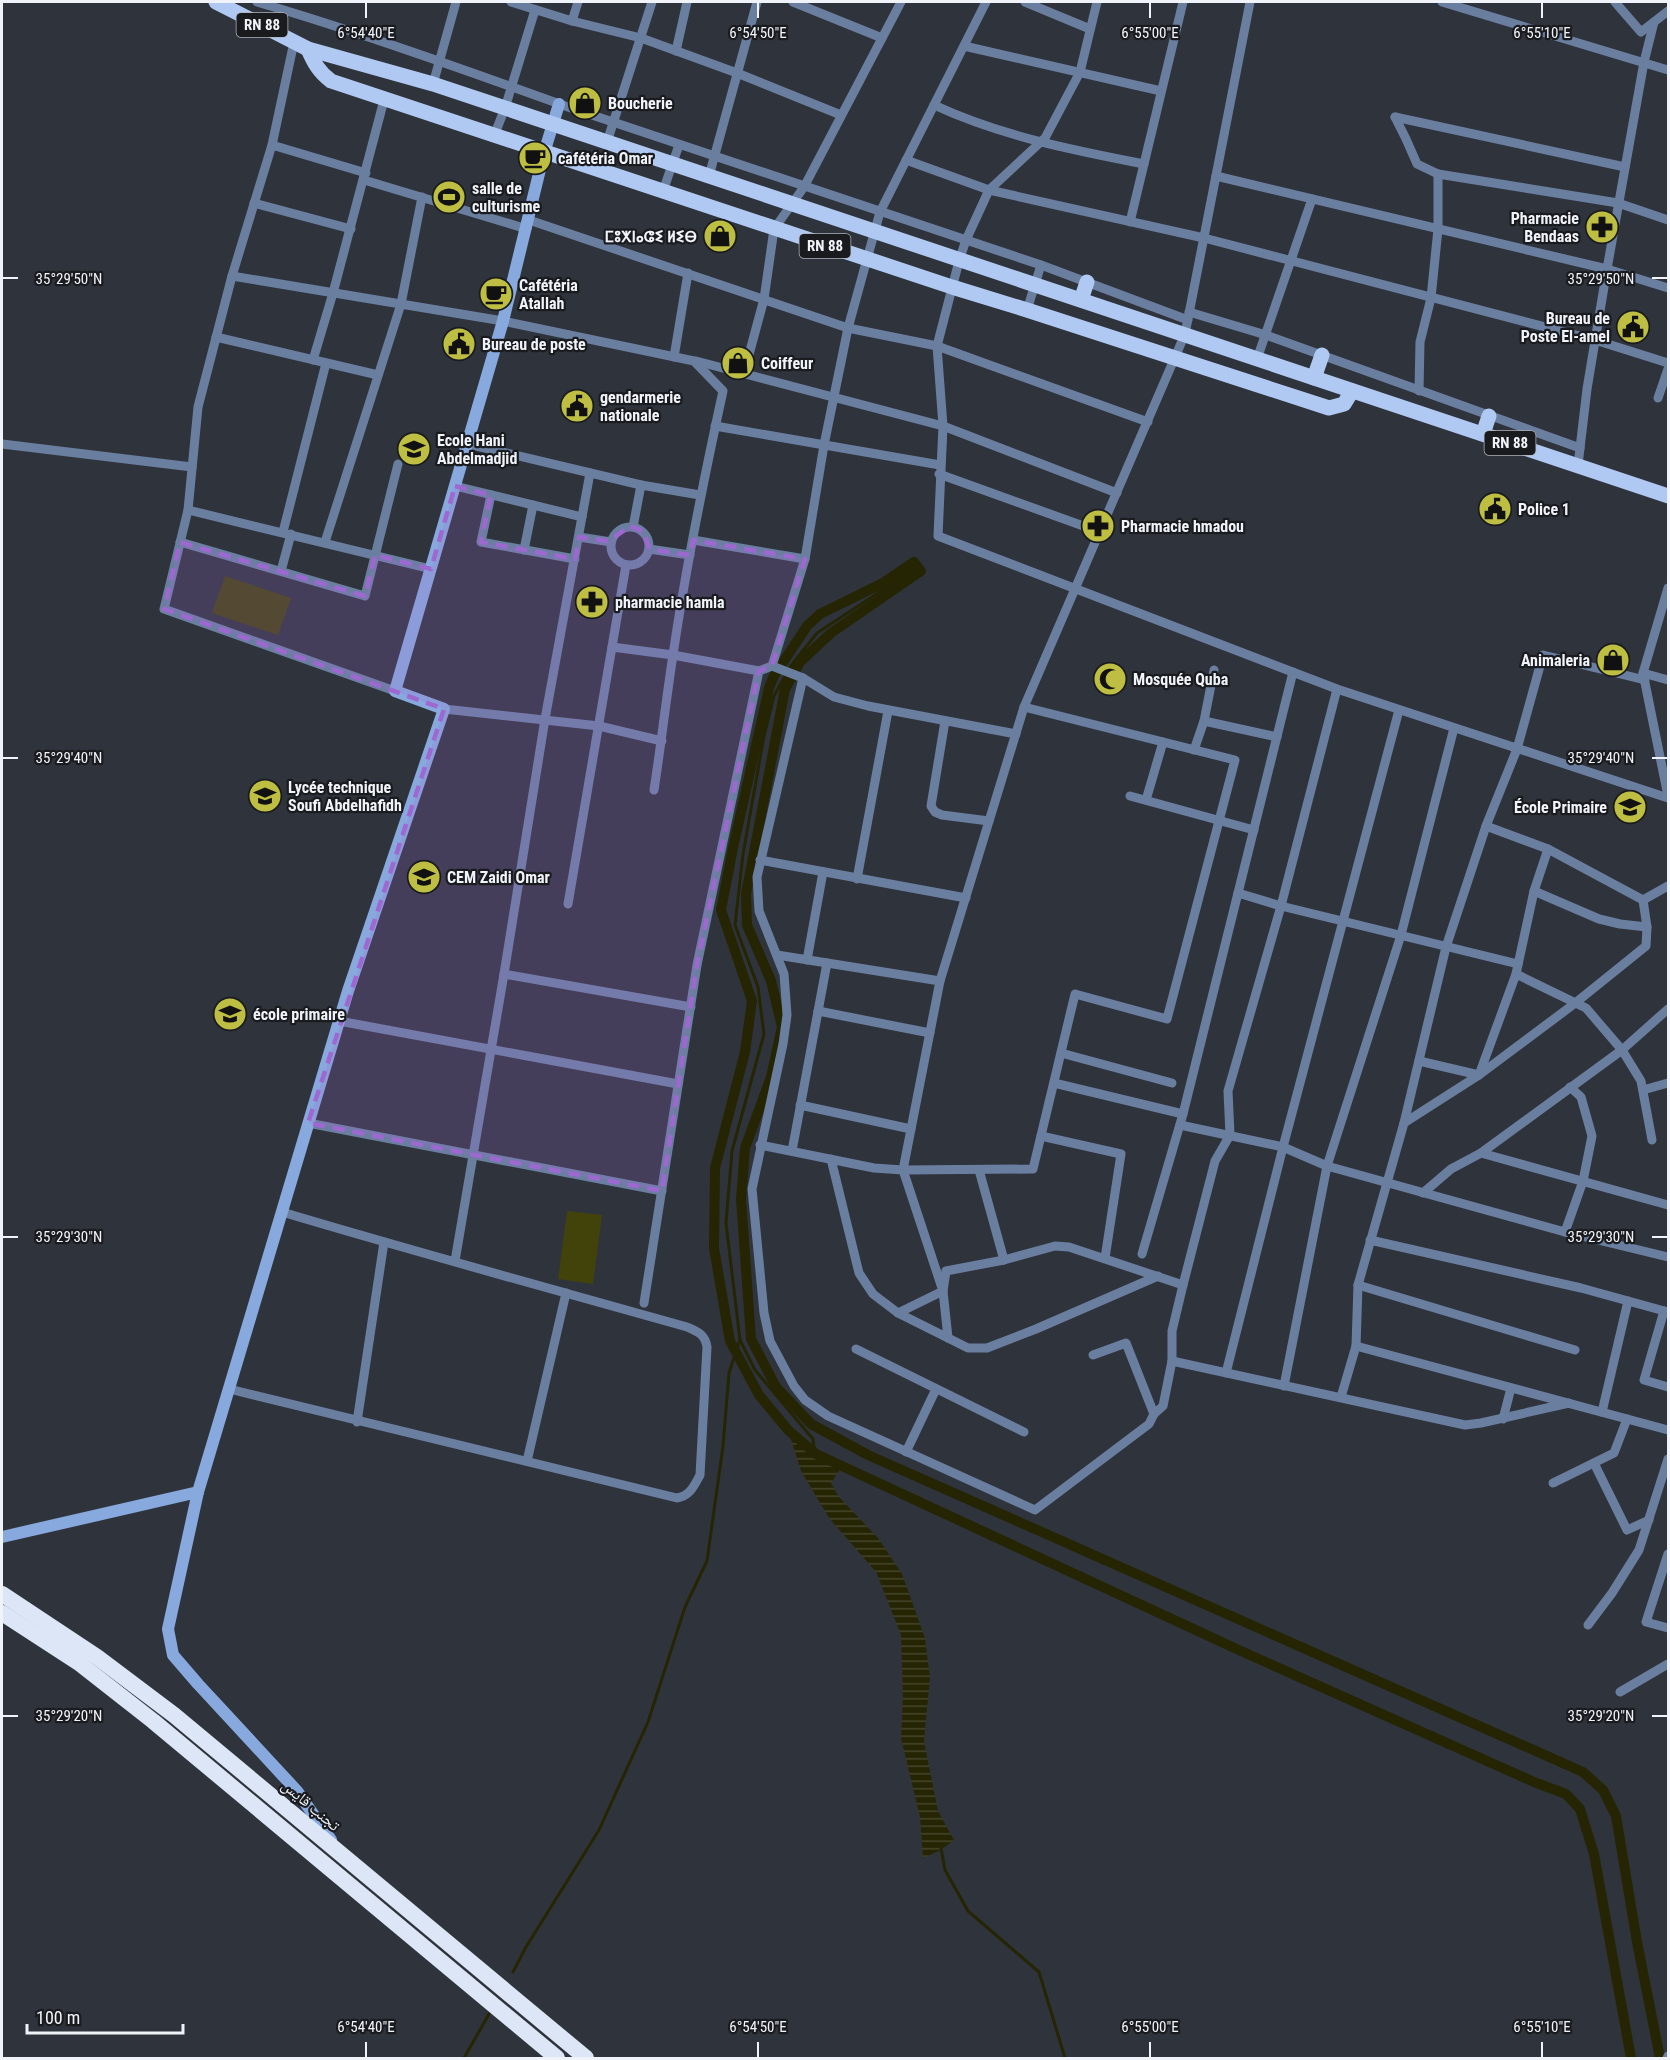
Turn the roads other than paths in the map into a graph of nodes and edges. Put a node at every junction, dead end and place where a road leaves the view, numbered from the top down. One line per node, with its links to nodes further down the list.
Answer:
1 (216, 2): 19 (main road, RN 88)
2 (257, 2): 30 (street)
3 (456, 2): 30 (street)
4 (511, 2): 20 (street)
5 (578, 2): 22 (street)
6 (652, 2): 25 (street)
7 (687, 2): 29 (street)
8 (757, 2): 35 (street)
9 (793, 2): 26 (street)
10 (901, 2): 26 (street)
11 (987, 2): 28 (street)
12 (1025, 2): 24 (street)
13 (1097, 2): 24 (street)
14 (1183, 2): 38 (street)
15 (1250, 2): 59 (street)
16 (1442, 2): 18 (street)
17 (1616, 2): 23 (street)
18 (1457, 4): 31 (street)
19 (237, 6): 27 (main road, RN 88)
20 (535, 10): 22 (street); 37 (street)
21 (1668, 11): 23 (street)
22 (572, 21): 25 (street)
23 (1654, 22): 31 (street)
24 (1090, 29): 34 (street)
25 (641, 38): 29 (street); 44 (street)
26 (882, 38): 43 (street)
27 (301, 46): 32 (main road); 39 (main road, RN 88); 49 (street)
28 (964, 46): 34 (street); 41 (street)
29 (676, 51): 35 (street)
30 (440, 61): 36 (street); 37 (street)
31 (1644, 62): 33 (street); 56 (street)
32 (384, 70): 36 (main road); 39 (main road)
33 (1668, 70)
34 (1080, 72): 38 (street); 48 (street)
35 (737, 73): 43 (street); 52 (street)
36 (433, 84): 42 (main road)
37 (512, 86): 40 (street); 42 (street)
38 (1161, 91): 55 (street)
39 (381, 98): 46 (main road, RN 88); 60 (street)
40 (559, 104): 44 (street); 45 (street)
41 (934, 105): 48 (street); 53 (street)
42 (505, 108): 45 (main road); 46 (street)
43 (841, 115): 61 (street)
44 (614, 123): 47 (street); 50 (street)
45 (553, 124): 47 (main road); 51 (street)
46 (494, 136): 51 (main road, RN 88)
47 (608, 142): 54 (main road)
48 (1041, 143): 55 (street); 62 (street)
49 (272, 145): 60 (street); 66 (street)
50 (679, 145): 52 (street); 54 (street)
51 (544, 153): 63 (main road, RN 88); 72 (street)
52 (715, 157): 58 (street); 61 (street)
53 (906, 160): 62 (street); 69 (street)
54 (674, 164): 58 (main road); 63 (street)
55 (1144, 164): 71 (street)
56 (1625, 167): 57 (street); 67 (street)
57 (1438, 174): 67 (street); 75 (street)
58 (709, 176): 68 (main road)
59 (1216, 176): 65 (street); 77 (street)
60 (365, 177): 64 (street); 73 (street)
61 (804, 187): 68 (street); 69 (street)
62 (989, 190): 71 (street); 78 (street)
63 (663, 191): 74 (main road, RN 88)
64 (422, 197): 72 (street); 94 (street)
65 (1312, 199): 75 (street); 81 (street)
66 (254, 203): 73 (street); 85 (street)
67 (1618, 203): 70 (street); 83 (street)
68 (791, 204): 74 (street); 76 (main road)
69 (879, 212): 76 (street); 78 (street)
70 (1668, 220)
71 (1130, 222): 77 (street)
72 (528, 225): 84 (street); 96 (street)
73 (351, 229): 90 (street)
74 (774, 229): 79 (main road, RN 88); 92 (street)
75 (1437, 229): 83 (street); 91 (street)
76 (873, 231): 79 (street); 80 (main road)
77 (1204, 238): 81 (street); 97 (street)
78 (966, 240): 80 (street); 82 (street)
79 (866, 259): 88 (main road, RN 88); 98 (street)
80 (959, 261): 87 (main road); 88 (street)
81 (1290, 262): 91 (street); 99 (street)
82 (1041, 265): 86 (street); 87 (street)
83 (1607, 268): 89 (street); 101 (street)
84 (688, 273): 92 (street); 104 (street)
85 (232, 276): 90 (street); 100 (street)
86 (1087, 282): 93 (main road); 97 (street)
87 (1035, 284): 93 (main road); 95 (street)
88 (952, 288): 95 (main road, RN 88); 102 (street)
89 (1668, 288)
90 (333, 293): 94 (street); 107 (street)
91 (1431, 298): 101 (street); 116 (street)
92 (764, 299): 98 (street); 112 (street)
93 (1081, 300): 97 (main road)
94 (401, 304): 96 (street); 113 (street)
95 (1027, 310): 105 (main road, RN 88)
96 (503, 321): 104 (street); 125 (street)
97 (1188, 322): 99 (street); 105 (street); 106 (main road)
98 (848, 328): 102 (street); 117 (street)
99 (1266, 335): 103 (street); 106 (street)
100 (216, 337): 107 (street); 130 (street)
101 (1595, 340): 110 (street); 127 (street)
102 (936, 346): 120 (street); 122 (street)
103 (1322, 355): 114 (main road); 116 (street)
104 (674, 357): 108 (street)
105 (1176, 358): 115 (main road, RN 88); 120 (street)
106 (1257, 358): 114 (main road)
107 (314, 360): 109 (street)
108 (694, 361): 112 (street); 121 (street)
109 (326, 363): 113 (street); 144 (street)
110 (1668, 363)
111 (1668, 369): 118 (street)
112 (744, 373): 117 (street)
113 (378, 375): 149 (street)
114 (1314, 378): 115 (main road)
115 (1352, 391): 123 (main road, RN 88)
116 (1419, 391): 119 (street)
117 (834, 398): 122 (street); 126 (street)
118 (1658, 398)
119 (1489, 416): 123 (main road); 127 (street)
120 (1148, 422): 135 (street)
121 (715, 426): 126 (street); 137 (street)
122 (943, 426): 131 (street); 135 (street)
123 (1483, 434): 129 (main road, RN 88)
124 (2, 444): 130 (street)
125 (468, 444): 132 (street); 134 (street)
126 (824, 445): 131 (street); 155 (street)
127 (1580, 448): 129 (street)
128 (398, 464): 152 (street)
129 (1578, 465): 138 (main road, RN 88)
130 (192, 467): 140 (street)
131 (940, 469): 143 (street); 159 (street)
132 (590, 473): 133 (street); 141 (street)
133 (641, 485): 137 (street); 142 (street)
134 (455, 486): 136 (street); 157 (street)
135 (1117, 493): 143 (street)
136 (491, 495): 139 (street); 151 (street)
137 (700, 495): 146 (street)
138 (1668, 496)
139 (533, 505): 141 (street); 151 (street)
140 (188, 510): 144 (street); 147 (street)
141 (582, 517): 145 (street)
142 (633, 527): 148 (street); 150 (street)
143 (1100, 532): 159 (street)
144 (287, 533): 149 (street); 158 (street)
145 (579, 537): 148 (street); 154 (street)
146 (693, 540): 153 (street); 155 (street)
147 (180, 542): 158 (street); 171 (street)
148 (611, 542): 156 (street)
149 (325, 543): 152 (street)
150 (649, 549): 153 (street); 156 (street)
151 (524, 550): 154 (street)
152 (375, 555): 157 (street); 158 (street)
153 (690, 555): 162 (street)
154 (575, 559): 176 (street)
155 (806, 559): 163 (street)
156 (626, 565): 161 (street)
157 (431, 569): 171 (street)
158 (281, 571)
159 (1076, 588): 166 (street); 172 (street)
160 (1668, 595): 168 (street)
161 (612, 647): 162 (street); 179 (street)
162 (673, 655): 165 (street); 183 (street)
163 (776, 667): 165 (street); 167 (street)
164 (1214, 670): 177 (street)
165 (759, 671): 218 (street)
166 (1293, 672): 170 (street); 182 (street)
167 (798, 676): 175 (street); 196 (street)
168 (1644, 676): 169 (street); 185 (street); 189 (street)
169 (1668, 680)
170 (1337, 689): 174 (street); 205 (street)
171 (395, 691): 173 (street)
172 (1024, 707): 181 (street); 184 (street)
173 (444, 709): 176 (street); 221 (street)
174 (1399, 710): 180 (street); 206 (street)
175 (888, 711): 178 (street); 198 (street)
176 (545, 719): 179 (street); 214 (street)
177 (1204, 720): 182 (street); 186 (street)
178 (945, 721): 181 (street); 191 (street)
179 (599, 726): 183 (street); 204 (street)
180 (1454, 728): 185 (street); 208 (street)
181 (1016, 734): 191 (street)
182 (1276, 737): 194 (street)
183 (662, 741): 187 (street)
184 (1163, 742): 186 (street); 190 (street)
185 (1517, 749): 189 (street); 193 (street)
186 (1194, 750): 192 (street)
187 (654, 790)
188 (1130, 796): 190 (street)
189 (1668, 797)
190 (1146, 800): 192 (street)
191 (989, 821): 202 (street)
192 (1219, 821): 194 (street); 225 (street)
193 (1486, 826): 195 (street); 209 (street)
194 (1254, 830): 201 (street)
195 (1548, 849): 200 (street); 203 (street)
196 (760, 860): 197 (street); 210 (street)
197 (823, 872): 198 (street); 211 (street)
198 (857, 879): 202 (street)
199 (1668, 886): 203 (street)
200 (1534, 891): 207 (street); 213 (street)
201 (1238, 893): 205 (street); 235 (street)
202 (966, 898): 216 (street)
203 (1642, 900): 207 (street)
204 (568, 904)
205 (1281, 906): 206 (street); 240 (street)
206 (1343, 920): 208 (street); 244 (street)
207 (1647, 927): 217 (street)
208 (1401, 935): 209 (street); 249 (street)
209 (1446, 947): 213 (street); 226 (street)
210 (777, 955): 211 (street); 243 (street)
211 (807, 960): 212 (street)
212 (827, 963): 216 (street); 220 (street)
213 (1518, 964): 215 (street)
214 (504, 974): 218 (street); 224 (street)
215 (1516, 974): 217 (street); 227 (street)
216 (940, 981): 222 (street)
217 (1574, 1004): 223 (street); 227 (street)
218 (691, 1007): 231 (street)
219 (1668, 1009): 223 (street)
220 (818, 1011): 222 (street); 234 (street)
221 (339, 1021): 224 (street); 236 (street)
222 (930, 1033): 239 (street)
223 (1622, 1050): 232 (street); 233 (street)
224 (491, 1051): 231 (street); 247 (street)
225 (1061, 1053): 228 (street); 229 (street)
226 (1419, 1061): 227 (street); 237 (street)
227 (1479, 1075): 237 (street)
228 (1054, 1083): 235 (street); 241 (street)
229 (1172, 1083)
230 (1668, 1083): 233 (street)
231 (678, 1084): 254 (street)
232 (1570, 1088): 246 (street); 253 (street)
233 (1643, 1090): 242 (street)
234 (800, 1105): 239 (street); 245 (street)
235 (1183, 1114): 238 (street)
236 (308, 1123): 247 (street); 257 (street)
237 (1404, 1123): 252 (street)
238 (1180, 1125): 240 (street); 261 (street)
239 (911, 1129): 250 (street)
240 (1230, 1135): 244 (street); 267 (street)
241 (1041, 1136): 251 (street); 263 (street)
242 (1652, 1140)
243 (760, 1144): 245 (street); 296 (street)
244 (1283, 1147): 249 (street); 281 (street)
245 (792, 1151): 248 (street)
246 (1480, 1153): 253 (street); 255 (street)
247 (473, 1155): 254 (street); 264 (street)
248 (831, 1159): 250 (street); 274 (street)
249 (1327, 1167): 252 (street); 282 (street)
250 (903, 1170): 251 (street); 269 (street)
251 (979, 1170): 265 (street)
252 (1387, 1182): 255 (street); 259 (street)
253 (1583, 1182): 256 (street); 258 (street)
254 (662, 1191): 272 (street)
255 (1423, 1193): 258 (street)
256 (1668, 1205)
257 (282, 1212): 260 (street); 285 (street)
258 (1565, 1232): 262 (street)
259 (1370, 1240): 268 (street); 271 (street)
260 (384, 1242): 264 (street); 293 (street)
261 (1142, 1254)
262 (1668, 1257)
263 (1105, 1258): 265 (street); 266 (street)
264 (455, 1260): 270 (street)
265 (1004, 1260): 269 (street)
266 (1158, 1275): 267 (street); 275 (street)
267 (1183, 1285): 280 (street)
268 (1358, 1285): 276 (street); 278 (street)
269 (943, 1291): 274 (street); 275 (street)
270 (566, 1293): 298 (street); 298 (street)
271 (1628, 1301): 273 (street); 289 (street)
272 (644, 1303)
273 (1666, 1311): 283 (street)
274 (898, 1313): 275 (street)
275 (948, 1338)
276 (1356, 1346): 284 (street); 287 (street)
277 (856, 1349): 286 (street)
278 (1575, 1350)
279 (1093, 1354): 290 (street)
280 (1172, 1361): 281 (street); 290 (street)
281 (1226, 1373): 282 (street)
282 (1284, 1386): 287 (street)
283 (1668, 1387)
284 (1511, 1388): 288 (street); 291 (street)
285 (229, 1389): 293 (street); 301 (street)
286 (936, 1389): 295 (street); 296 (street)
287 (1341, 1397): 291 (street)
288 (1569, 1403): 289 (street); 291 (street)
289 (1602, 1412): 292 (street)
290 (1154, 1414): 296 (street)
291 (1503, 1419)
292 (1627, 1419): 294 (street); 299 (street)
293 (357, 1422): 298 (street)
294 (1668, 1430)
295 (1024, 1432)
296 (906, 1452)
297 (1668, 1459): 302 (street)
298 (527, 1461)
299 (1594, 1463): 300 (street); 302 (street)
300 (1552, 1483)
301 (198, 1492): 303 (street); 311 (street)
302 (1649, 1520): 307 (street)
303 (2, 1536)
304 (1668, 1554): 308 (street)
305 (2, 1594): 311 (highway, تجنب قايس)
306 (2, 1614): 312 (highway)
307 (1588, 1625)
308 (1668, 1628)
309 (1668, 1664): 310 (street)
310 (1620, 1692)
311 (338, 1851): 313 (highway, تجنب قايس)
312 (557, 2058)
313 (586, 2058)

